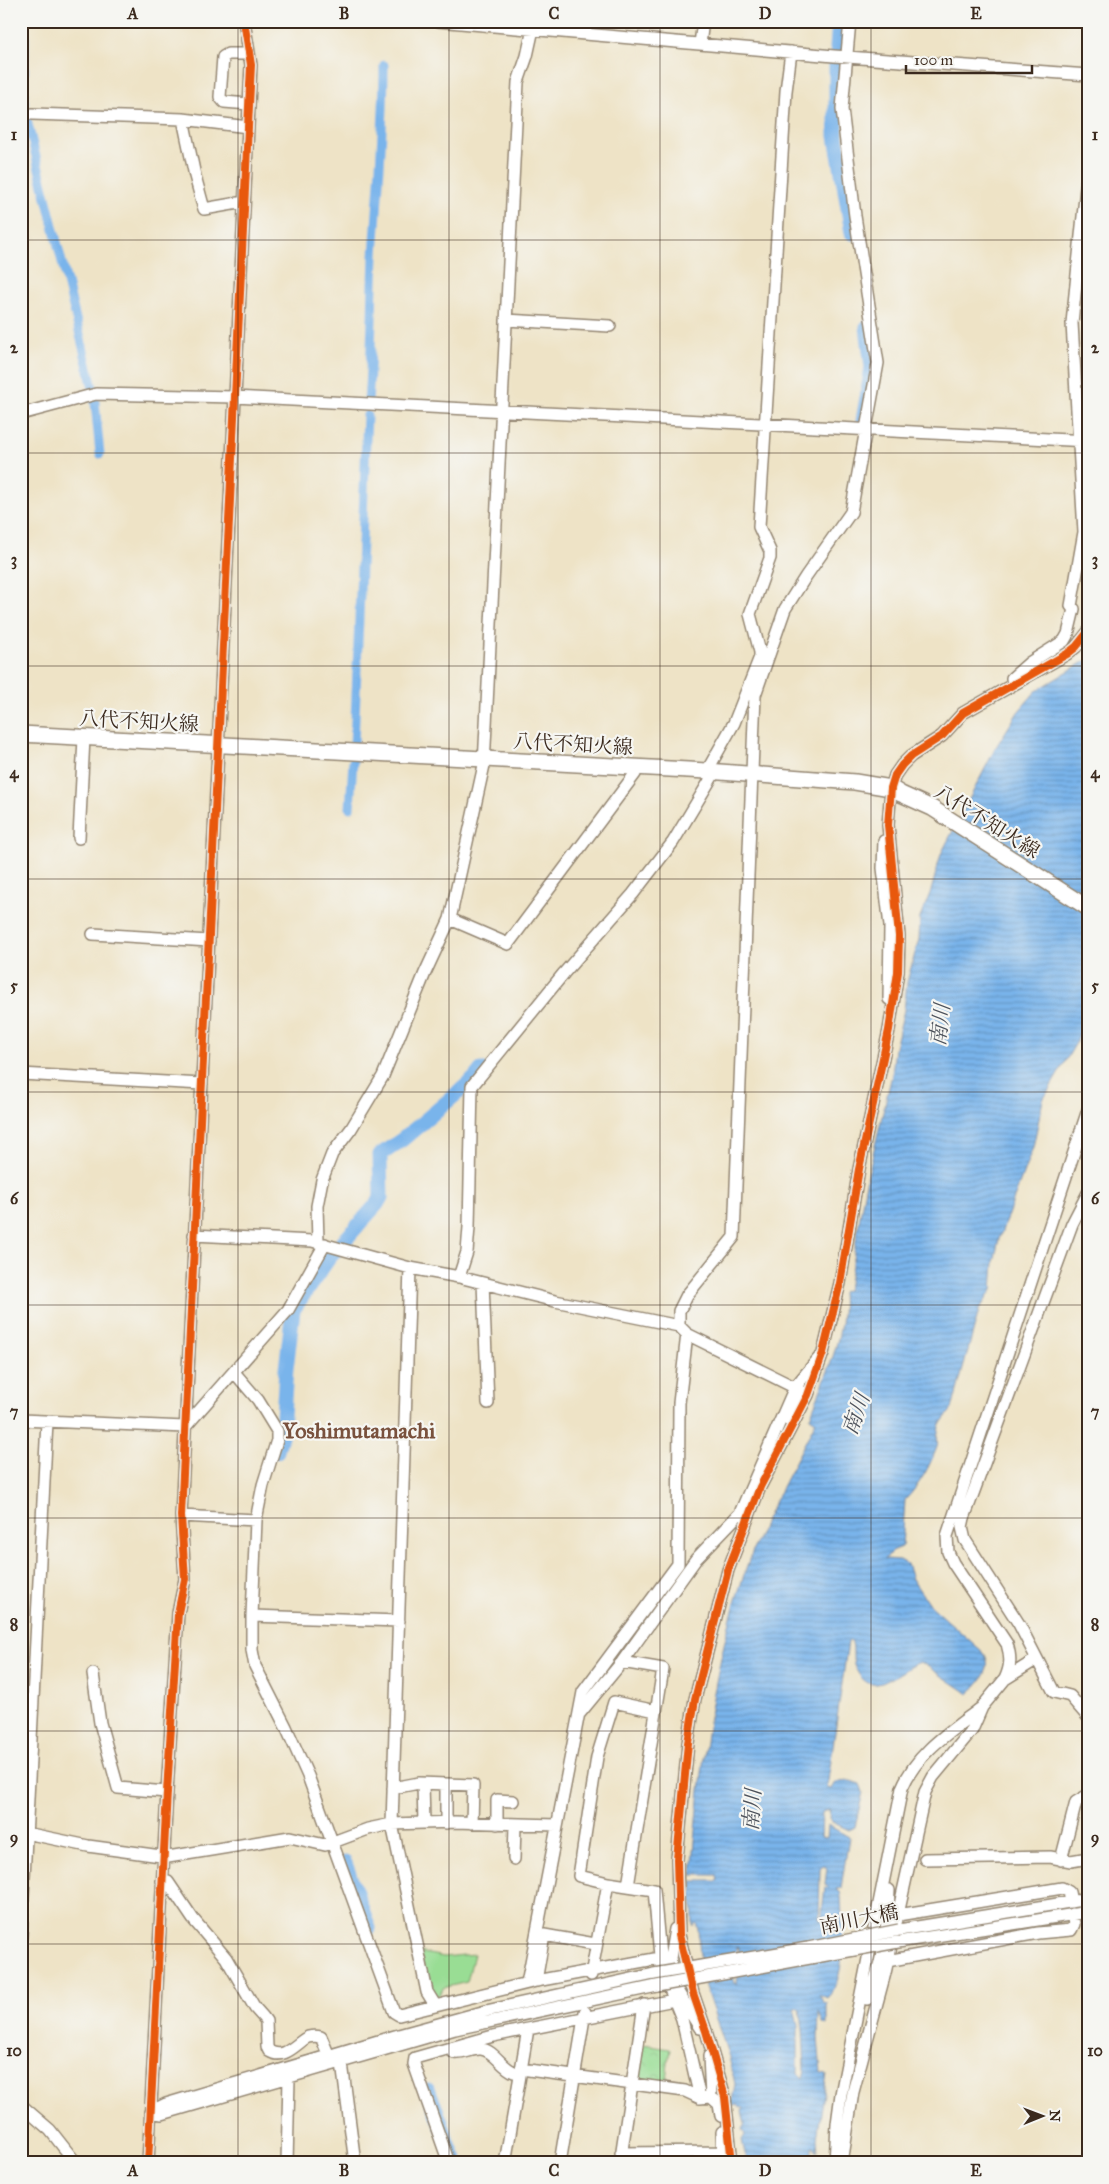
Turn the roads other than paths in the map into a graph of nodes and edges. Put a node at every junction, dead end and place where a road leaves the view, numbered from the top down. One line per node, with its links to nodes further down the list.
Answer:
1 (244, 21): 8 (street)
2 (440, 21): 5 (street)
3 (702, 21): 6 (street)
4 (850, 21): 9 (street)
5 (534, 29): 6 (street); 17 (street)
6 (700, 44): 7 (street)
7 (791, 52): 9 (street); 22 (street)
8 (249, 54): 11 (street); 11 (street)
9 (846, 57): 10 (street); 23 (street)
10 (1088, 75)
11 (249, 104): 14 (street)
12 (32, 114): 13 (street)
13 (183, 119): 14 (street); 16 (street)
14 (248, 127): 16 (street)
15 (1088, 168): 24 (street)
16 (244, 202): 19 (street)
17 (506, 320): 18 (street); 20 (street)
18 (610, 326)
19 (236, 397): 20 (street); 21 (street); 29 (street)
20 (502, 412): 22 (street); 30 (street)
21 (21, 414)
22 (764, 426): 23 (street); 32 (street)
23 (862, 430): 24 (street); 33 (street)
24 (1084, 441): 26 (street)
25 (1088, 632): 26 (street)
26 (1013, 684): 34 (street)
27 (21, 734): 28 (main road, 八代不知火線)
28 (84, 738): 29 (main road, 八代不知火線); 35 (street)
29 (219, 745): 30 (main road, 八代不知火線); 39 (street)
30 (484, 759): 31 (main road, 八代不知火線); 37 (street)
31 (637, 768): 32 (main road, 八代不知火線); 37 (street)
32 (711, 772): 33 (main road, 八代不知火線); 47 (street)
33 (752, 774): 34 (main road, 八代不知火線); 49 (street)
34 (896, 791): 36 (main road, 八代不知火線); 50 (street)
35 (79, 838)
36 (1088, 908)
37 (450, 919): 45 (street)
38 (93, 934): 39 (street)
39 (209, 941): 41 (street)
40 (21, 1074): 41 (street)
41 (202, 1084): 44 (street)
42 (1088, 1110): 65 (street)
43 (1088, 1193): 62 (street)
44 (194, 1235): 45 (street); 56 (street)
45 (324, 1244): 46 (street); 51 (street)
46 (410, 1268): 47 (street); 61 (street)
47 (459, 1277): 48 (street)
48 (483, 1283): 49 (street); 53 (street)
49 (683, 1330): 52 (street); 68 (street)
50 (823, 1354): 52 (street); 57 (street)
51 (234, 1372): 56 (street); 59 (street)
52 (795, 1387): 57 (street); 63 (street)
53 (488, 1403)
54 (21, 1420): 55 (street)
55 (47, 1422): 56 (street); 83 (street)
56 (185, 1427): 58 (street)
57 (789, 1434): 96 (street)
58 (181, 1516): 59 (street); 73 (street)
59 (256, 1520): 60 (street)
60 (252, 1616): 61 (street); 84 (street)
61 (399, 1621): 72 (street)
62 (1037, 1659): 65 (street); 69 (street)
63 (622, 1662): 67 (street); 68 (street)
64 (94, 1674): 73 (street)
65 (1005, 1679): 66 (street)
66 (982, 1706): 98 (street); 136 (street)
67 (656, 1710): 91 (street); 92 (street)
68 (577, 1716): 82 (street)
69 (1088, 1717)
70 (423, 1784): 71 (street); 72 (street); 79 (street)
71 (446, 1784): 76 (street); 77 (street)
72 (393, 1788): 78 (street)
73 (167, 1792): 85 (street)
74 (1088, 1794): 89 (street)
75 (513, 1801): 80 (street)
76 (446, 1823): 77 (street); 79 (street)
77 (472, 1823): 80 (street)
78 (392, 1824): 79 (street); 84 (street); 108 (street)
79 (424, 1824)
80 (497, 1824): 81 (street)
81 (515, 1824): 82 (street); 87 (street)
82 (557, 1825): 105 (street)
83 (24, 1832): 85 (street); 100 (street)
84 (336, 1841): 85 (street); 108 (street)
85 (164, 1857): 90 (street)
86 (1088, 1858): 89 (street)
87 (514, 1859)
88 (925, 1859): 89 (street)
89 (1060, 1860)
90 (162, 1880): 116 (street); 124 (street)
91 (608, 1884): 92 (street); 101 (street)
92 (628, 1886): 102 (street)
93 (1088, 1899): 94 (street, 南川大橋)
94 (1071, 1902): 98 (street); 99 (street, 南川大橋)
95 (1088, 1912): 97 (street)
96 (678, 1913): 107 (street); 114 (street)
97 (1072, 1914): 99 (street); 103 (street)
98 (898, 1915): 103 (street)
99 (898, 1936): 111 (street, 南川大橋, bridge)
100 (21, 1938)
101 (595, 1944): 104 (street); 105 (street)
102 (660, 1958): 104 (street); 107 (street)
103 (888, 1961): 137 (street)
104 (591, 1973): 105 (street)
105 (532, 1982): 106 (street)
106 (483, 1994): 108 (street); 111 (street)
107 (677, 1998): 109 (street); 114 (street); 122 (street)
108 (435, 2005)
109 (644, 2005): 110 (street); 121 (street)
110 (584, 2014): 112 (street); 119 (street)
111 (487, 2016): 113 (street); 116 (street); 117 (street)
112 (524, 2030): 113 (street); 118 (street)
113 (493, 2036): 115 (street)
114 (710, 2045): 122 (street); 135 (street)
115 (452, 2048): 118 (street); 131 (street)
116 (329, 2056): 117 (street); 124 (street)
117 (342, 2063): 120 (street); 130 (street)
118 (517, 2070): 119 (street); 132 (street); 133 (street)
119 (575, 2076): 121 (street); 134 (street)
120 (289, 2078): 124 (street); 129 (street)
121 (632, 2084): 122 (street); 126 (street)
122 (705, 2098): 125 (street)
123 (21, 2105): 127 (street)
124 (150, 2112): 128 (street)
125 (723, 2157): 126 (street)
126 (621, 2158)
127 (76, 2163)
128 (148, 2163)
129 (287, 2163)
130 (356, 2163)
131 (449, 2163)
132 (499, 2163)
133 (505, 2163)
134 (560, 2163)
135 (732, 2163)
136 (835, 2163)
137 (842, 2163)

